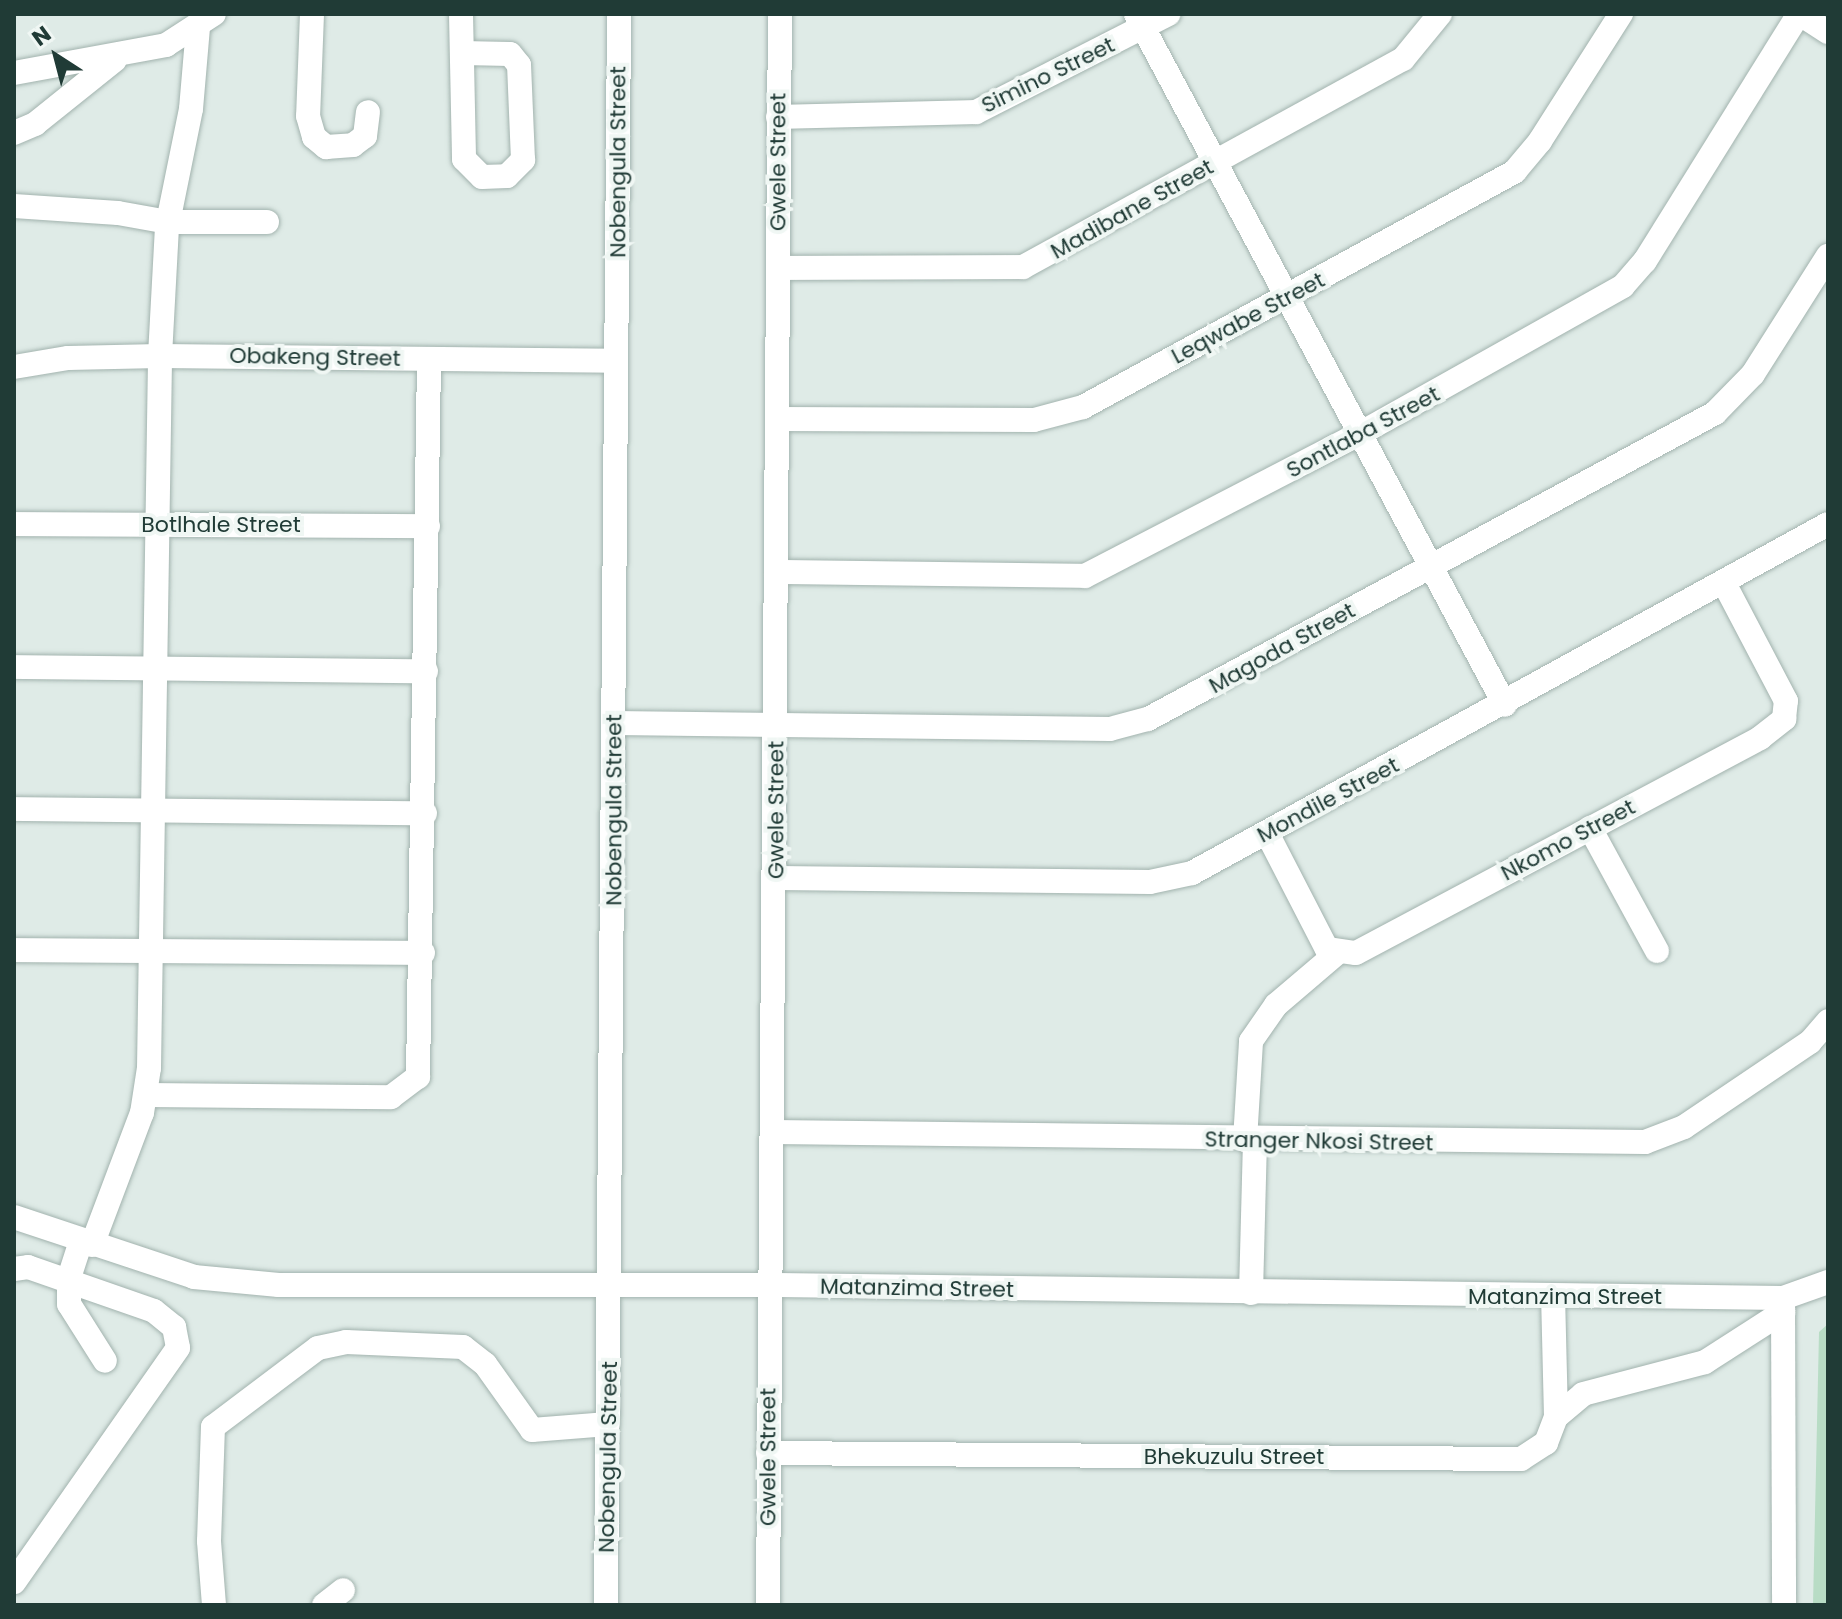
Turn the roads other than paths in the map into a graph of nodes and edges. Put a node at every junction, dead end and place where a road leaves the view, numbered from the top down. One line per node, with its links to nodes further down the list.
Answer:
1 (312, 14): 15 (street)
2 (461, 14): 12 (street)
3 (619, 14): 27 (street, Nobengula Street)
4 (780, 14): 16 (street, Gwele Street)
5 (1168, 14): 10 (street, Simino Street)
6 (1440, 14): 18 (street, Madibane Street)
7 (1621, 14): 24 (street, Leqwabe Street)
8 (1799, 14): 11 (street); 30 (street, Sontlaba Street)
9 (206, 20): 13 (street); 20 (street)
10 (1140, 21): 16 (street, Simino Street); 18 (street)
11 (1828, 32)
12 (462, 53): 12 (street)
13 (120, 56): 14 (street); 17 (street)
14 (14, 73)
15 (368, 112)
16 (778, 117): 23 (street, Gwele Street)
17 (14, 133)
18 (1217, 162): 23 (street, Madibane Street); 24 (street)
19 (14, 206): 20 (street)
20 (168, 222): 21 (street); 25 (street)
21 (267, 222)
22 (1828, 256): 35 (street, Magoda Street)
23 (778, 268): 29 (street, Gwele Street)
24 (1289, 296): 29 (street, Leqwabe Street); 30 (street)
25 (160, 356): 26 (street, Obakeng Street); 28 (street, Obakeng Street); 32 (street)
26 (429, 359): 27 (street, Obakeng Street); 34 (street)
27 (616, 361): 42 (street, Nobengula Street)
28 (14, 367)
29 (778, 419): 36 (street, Gwele Street)
30 (1363, 432): 35 (street); 36 (street, Sontlaba Street)
31 (14, 524): 32 (street, Botlhale Street)
32 (155, 524): 34 (street, Botlhale Street); 39 (street)
33 (1828, 524): 37 (street, Mondile Street)
34 (428, 526): 40 (street)
35 (1434, 566): 41 (street); 43 (street, Magoda Street)
36 (776, 572): 43 (street, Gwele Street)
37 (1724, 583): 41 (street, Mondile Street); 47 (street, Nkomo Street)
38 (16, 667): 39 (street)
39 (156, 668): 40 (street); 45 (street)
40 (426, 671): 46 (street)
41 (1505, 705): 48 (street, Mondile Street)
42 (614, 723): 43 (street, Magoda Street); 63 (street, Nobengula Street)
43 (776, 726): 49 (street, Gwele Street)
44 (20, 809): 45 (street)
45 (156, 810): 46 (street); 51 (street)
46 (425, 813): 53 (street)
47 (1590, 828): 52 (street); 54 (street, Nkomo Street)
48 (1267, 833): 49 (street, Mondile Street); 54 (street)
49 (777, 878): 57 (street, Gwele Street)
50 (14, 950): 51 (street)
51 (152, 950): 53 (street); 56 (street)
52 (1657, 951)
53 (423, 953): 56 (street)
54 (1337, 953): 58 (street)
55 (1828, 1021): 58 (street, Stranger Nkosi Street)
56 (146, 1095): 60 (street)
57 (773, 1132): 58 (street, Stranger Nkosi Street); 64 (street, Gwele Street)
58 (1250, 1140): 66 (street)
59 (14, 1217): 60 (street, Matanzima Street)
60 (86, 1243): 62 (street); 63 (street, Matanzima Street)
61 (14, 1269): 62 (street)
62 (68, 1284): 69 (street); 73 (street)
63 (609, 1284): 64 (street, Matanzima Street); 71 (street, Nobengula Street)
64 (769, 1285): 66 (street, Matanzima Street); 72 (street, Gwele Street)
65 (1826, 1286): 68 (street, Matanzima Street)
66 (1251, 1293): 67 (street, Matanzima Street)
67 (1553, 1298): 68 (street, Matanzima Street); 70 (street)
68 (1783, 1305): 70 (street); 77 (street)
69 (105, 1361)
70 (1556, 1417): 72 (street, Bhekuzulu Street)
71 (608, 1424): 74 (street); 75 (street, Nobengula Street)
72 (768, 1453): 76 (street, Gwele Street)
73 (14, 1582)
74 (214, 1605)
75 (606, 1605)
76 (768, 1605)
77 (1784, 1605)

